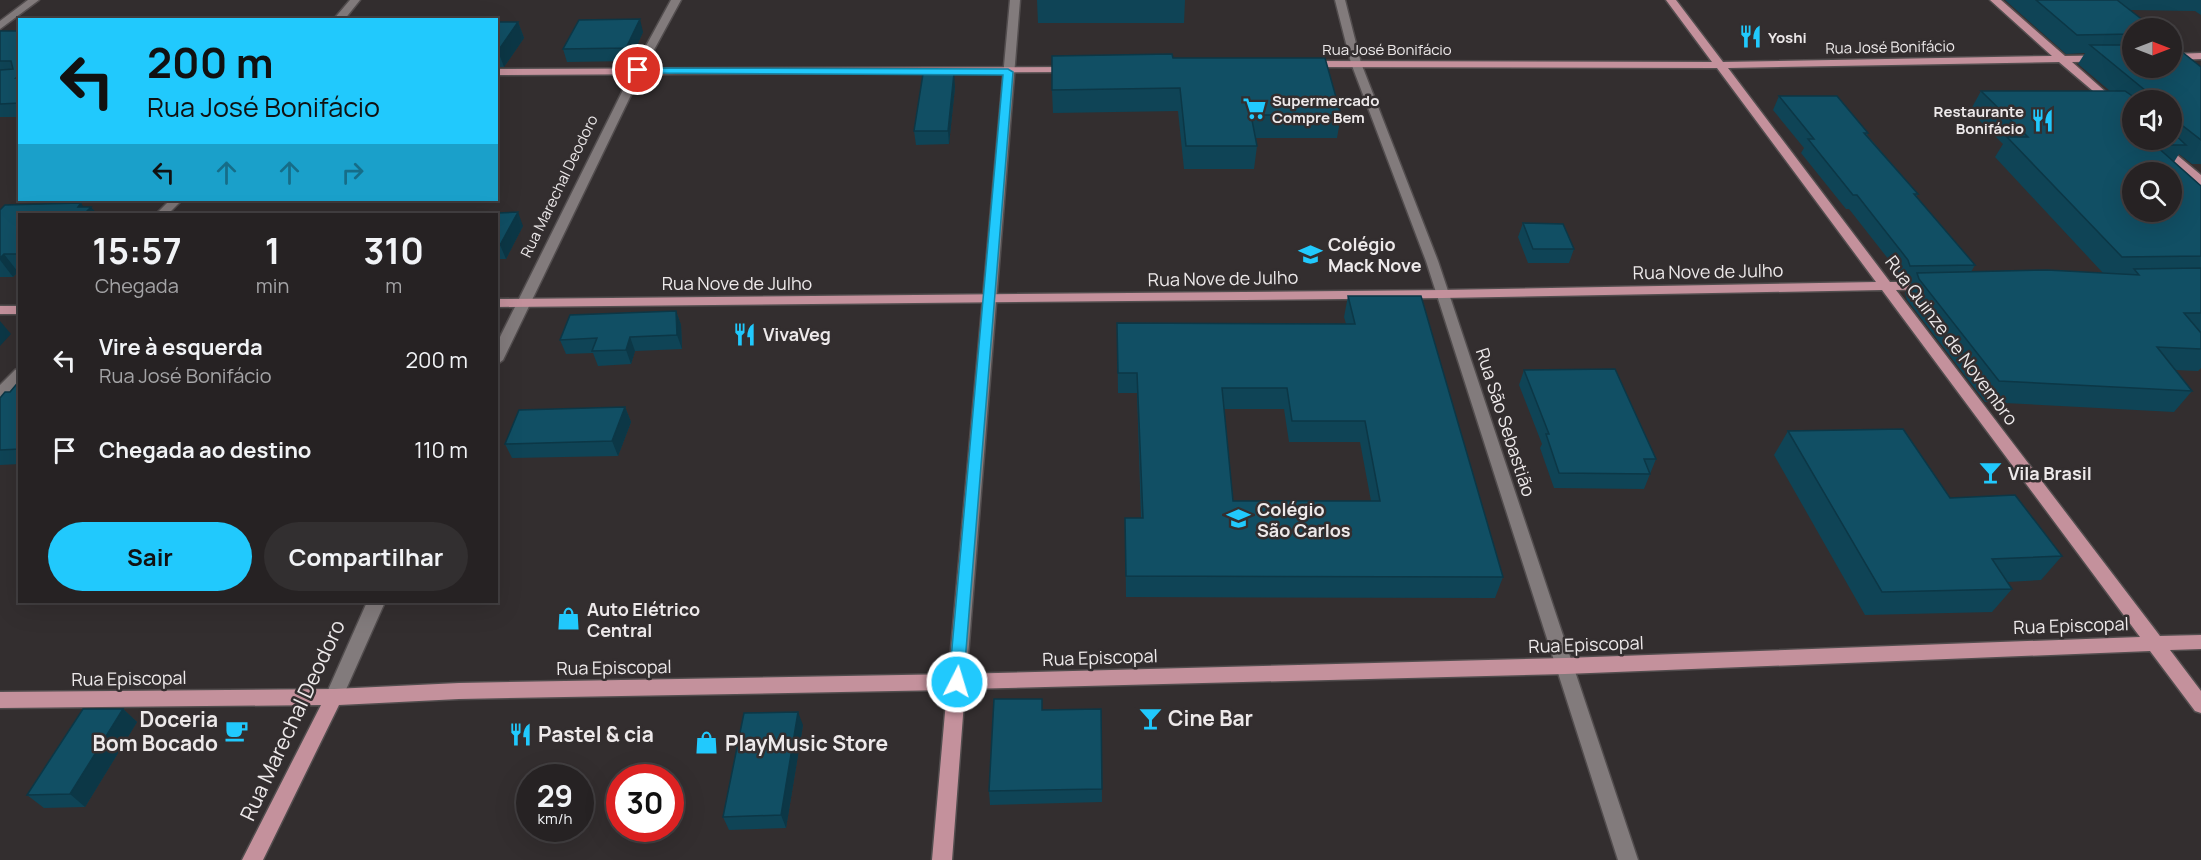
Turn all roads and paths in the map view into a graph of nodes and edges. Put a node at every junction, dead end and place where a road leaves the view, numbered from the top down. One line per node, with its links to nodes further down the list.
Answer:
1 (34, 0): 9 (street)
2 (355, 0): 8 (street)
3 (676, 0): 17 (street, Rua Marechal Deodoro)
4 (1015, 0): 20 (street)
5 (1340, 0): 14 (street, Rua São Sebastião)
6 (1671, 0): 16 (main road, Rua Quinze de Novembro)
7 (1995, 0): 13 (main road)
8 (340, 18)
9 (0, 26)
10 (2201, 56): 11 (main road)
11 (2182, 57)
12 (2122, 58): 13 (main road, Rua José Bonifácio)
13 (2063, 60): 16 (main road, Rua José Bonifácio); 21 (main road)
14 (1356, 63): 15 (main road, Rua José Bonifácio); 16 (main road, Rua José Bonifácio); 28 (street, Rua São Sebastião)
15 (1296, 64)
16 (1720, 65): 26 (main road, Rua Quinze de Novembro)
17 (638, 70): 19 (main road); 20 (main road); 30 (street, Rua Marechal Deodoro)
18 (1080, 70): 20 (main road)
19 (498, 72)
20 (1008, 72): 29 (street)
21 (2122, 112)
22 (2165, 150): 23 (main road)
23 (2201, 181)
24 (175, 201): 25 (street)
25 (163, 213)
26 (1888, 285): 27 (main road, Rua Nove de Julho); 28 (main road, Rua Nove de Julho); 39 (main road, Rua Quinze de Novembro)
27 (1946, 285)
28 (1443, 294): 29 (main road, Rua Nove de Julho); 40 (street, Rua São Sebastião)
29 (990, 299): 30 (main road, Rua Nove de Julho); 41 (street)
30 (525, 302): 31 (main road, Rua Nove de Julho); 34 (street, Rua Marechal Deodoro)
31 (498, 303)
32 (0, 310): 33 (main road)
33 (18, 310)
34 (498, 356)
35 (18, 375): 36 (street)
36 (0, 394)
37 (376, 603): 42 (street, Rua Marechal Deodoro)
38 (2201, 642): 39 (main road, Rua Episcopal)
39 (2157, 643): 40 (main road, Rua Episcopal); 44 (main road, Rua Quinze de Novembro)
40 (1565, 666): 41 (main road, Rua Episcopal); 47 (street, Rua São Sebastião)
41 (957, 682): 42 (main road, Rua Episcopal); 46 (main road)
42 (334, 697): 43 (main road, Rua Episcopal); 45 (main road, Rua Marechal Deodoro)
43 (0, 700)
44 (2201, 705)
45 (252, 860)
46 (942, 860)
47 (1628, 860)

